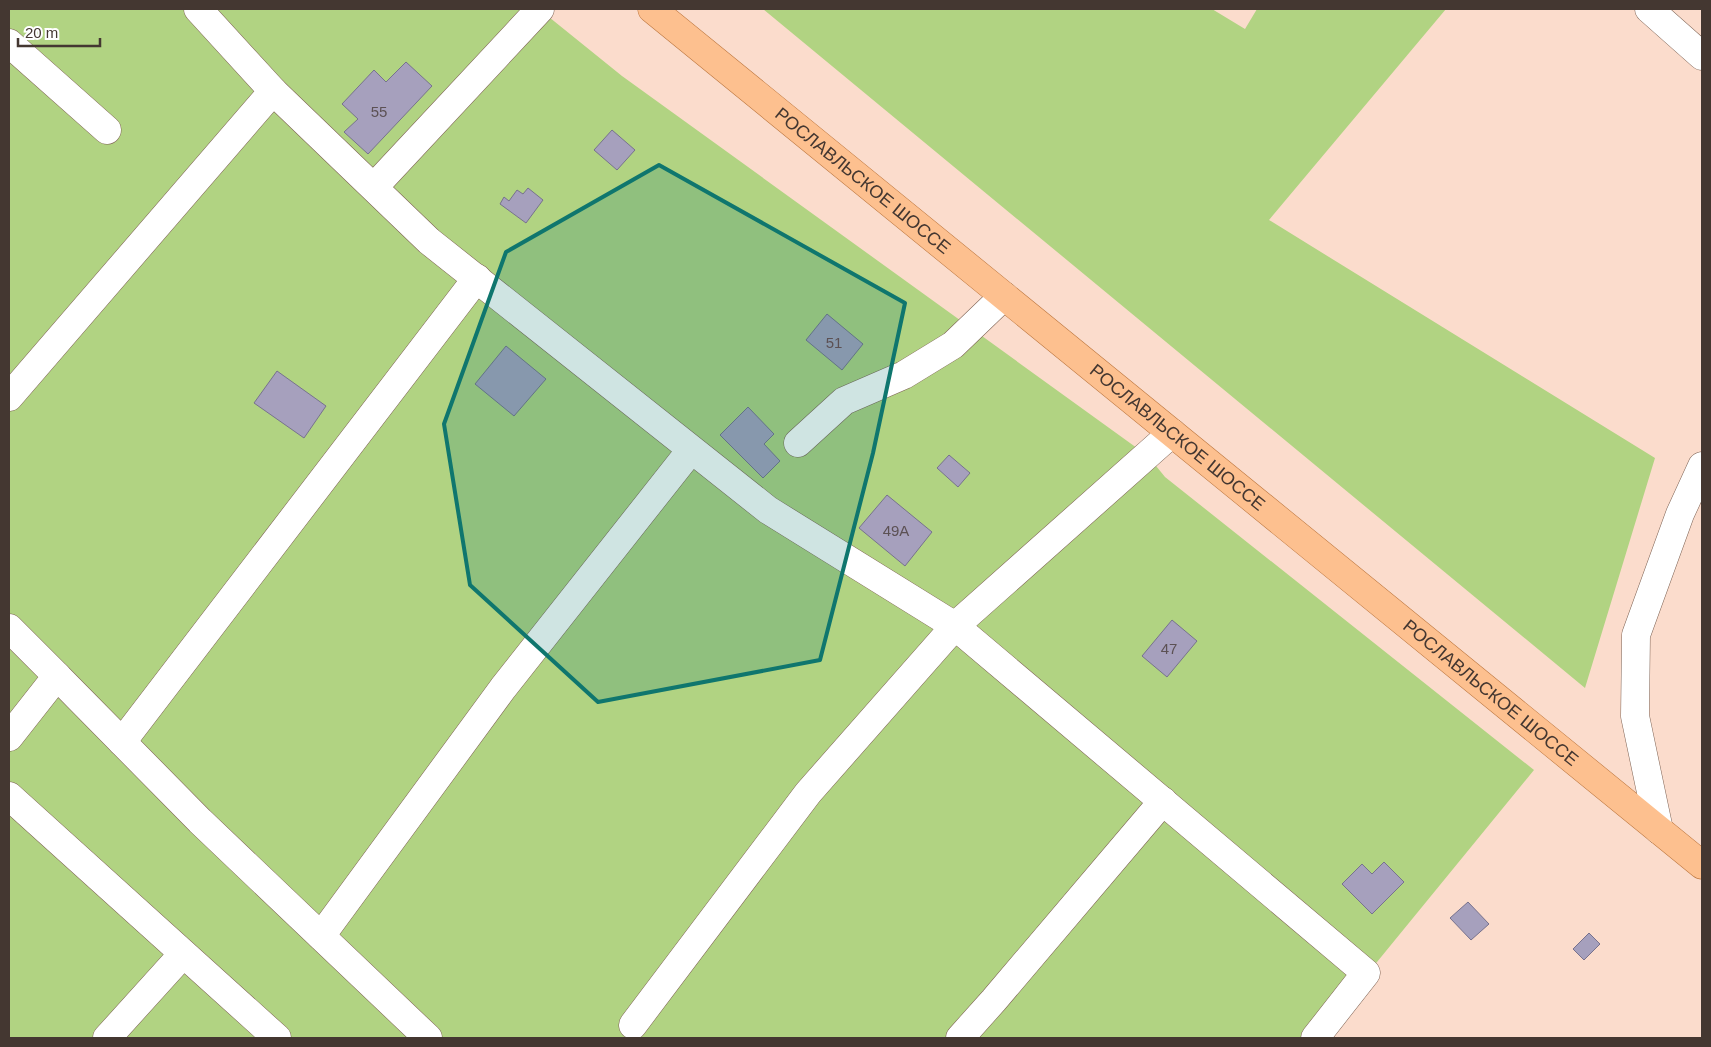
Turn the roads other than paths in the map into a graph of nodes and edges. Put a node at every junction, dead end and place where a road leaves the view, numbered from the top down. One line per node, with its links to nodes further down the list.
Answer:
1 (198, 9): 7 (lane)
2 (540, 9): 9 (lane)
3 (652, 9): 11 (main road, РОСЛАВЛЬСКОЕ ШОССЕ)
4 (1649, 9): 6 (lane)
5 (9, 43): 8 (lane)
6 (1702, 56)
7 (272, 91): 9 (lane); 12 (lane)
8 (108, 130)
9 (374, 188): 10 (lane)
10 (477, 278): 15 (lane); 21 (lane)
11 (1004, 296): 13 (main road, РОСЛАВЛЬСКОЕ ШОССЕ); 14 (lane)
12 (9, 396)
13 (1172, 433): 17 (lane); 24 (main road, РОСЛАВЛЬСКОЕ ШОССЕ)
14 (798, 443)
15 (691, 450): 17 (lane); 26 (lane)
16 (1702, 466): 24 (lane)
17 (955, 626): 23 (lane); 28 (lane)
18 (9, 628): 19 (lane)
19 (56, 676): 20 (lane); 21 (lane)
20 (9, 738)
21 (122, 742): 26 (lane)
22 (9, 796): 27 (lane)
23 (1163, 801): 32 (lane); 33 (lane)
24 (1659, 830): 25 (main road, РОСЛАВЛЬСКОЕ ШОССЕ)
25 (1702, 865)
26 (321, 936): 31 (lane)
27 (183, 954): 29 (lane); 30 (lane)
28 (633, 1025)
29 (107, 1038)
30 (277, 1038)
31 (428, 1038)
32 (960, 1038)
33 (1315, 1038)

